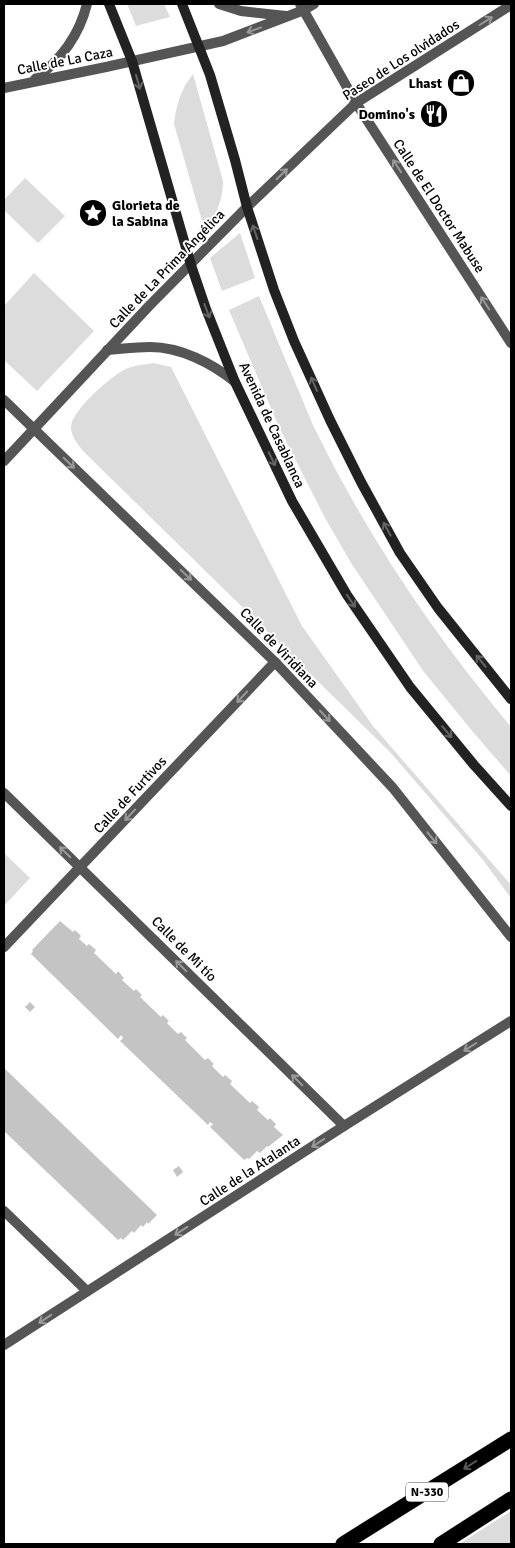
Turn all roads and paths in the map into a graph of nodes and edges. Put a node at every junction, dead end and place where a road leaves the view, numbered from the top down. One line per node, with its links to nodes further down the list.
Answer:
1 (87, 4): 11 (street, Calle de La Caza)
2 (109, 4): 10 (main road, Avenida de Casablanca)
3 (182, 4): 9 (main road)
4 (218, 4): 8 (street)
5 (314, 4): 7 (street)
6 (511, 5): 13 (street, Paseo de Los olvidados, one-way to 6)
7 (302, 7): 8 (street); 13 (street, Calle de El Doctor Mabuse)
8 (290, 16): 9 (street, one-way to 9)
9 (199, 46): 10 (street); 14 (main road)
10 (132, 61): 11 (street, Calle de La Caza); 15 (main road, Avenida de Casablanca, one-way to 15)
11 (30, 82): 12 (street, Calle de La Caza)
12 (4, 88)
13 (356, 103): 14 (street, Paseo de Los olvidados, one-way to 13); 16 (street, Calle de El Doctor Mabuse, one-way to 13)
14 (247, 207): 15 (street, Calle de La Prima Angélica); 23 (main road, one-way to 14)
15 (191, 265): 17 (street, Calle de La Prima Angélica); 18 (main road, Avenida de Casablanca, one-way to 18)
16 (511, 344)
17 (107, 350): 18 (street, Calle de La Prima Angélica); 20 (street, Calle de La Prima Angélica)
18 (235, 382): 25 (main road, Avenida de Casablanca, one-way to 25)
19 (4, 400): 20 (street, Calle de Viridiana)
20 (34, 429): 21 (street, Calle de La Prima Angélica); 22 (street, Calle de Viridiana, one-way to 22)
21 (4, 461)
22 (275, 662): 26 (street, Calle de Furtivos, one-way to 26); 27 (street, Calle de Viridiana, one-way to 27)
23 (511, 699)
24 (4, 793): 26 (street, Calle de Mi tío, one-way to 24)
25 (511, 806)
26 (81, 868): 28 (street, Calle de Furtivos); 30 (street, Calle de Mi tío, one-way to 26)
27 (511, 937)
28 (4, 947)
29 (511, 1021): 30 (street, Calle de la Atalanta, one-way to 30)
30 (344, 1126): 32 (street, Calle de la Atalanta, one-way to 32)
31 (4, 1211): 32 (street)
32 (87, 1291): 33 (street, Calle de la Atalanta, one-way to 33)
33 (4, 1345)
34 (511, 1439): 36 (highway, N-330, one-way to 36)
35 (511, 1499): 37 (highway)
36 (343, 1544)
37 (440, 1544)

